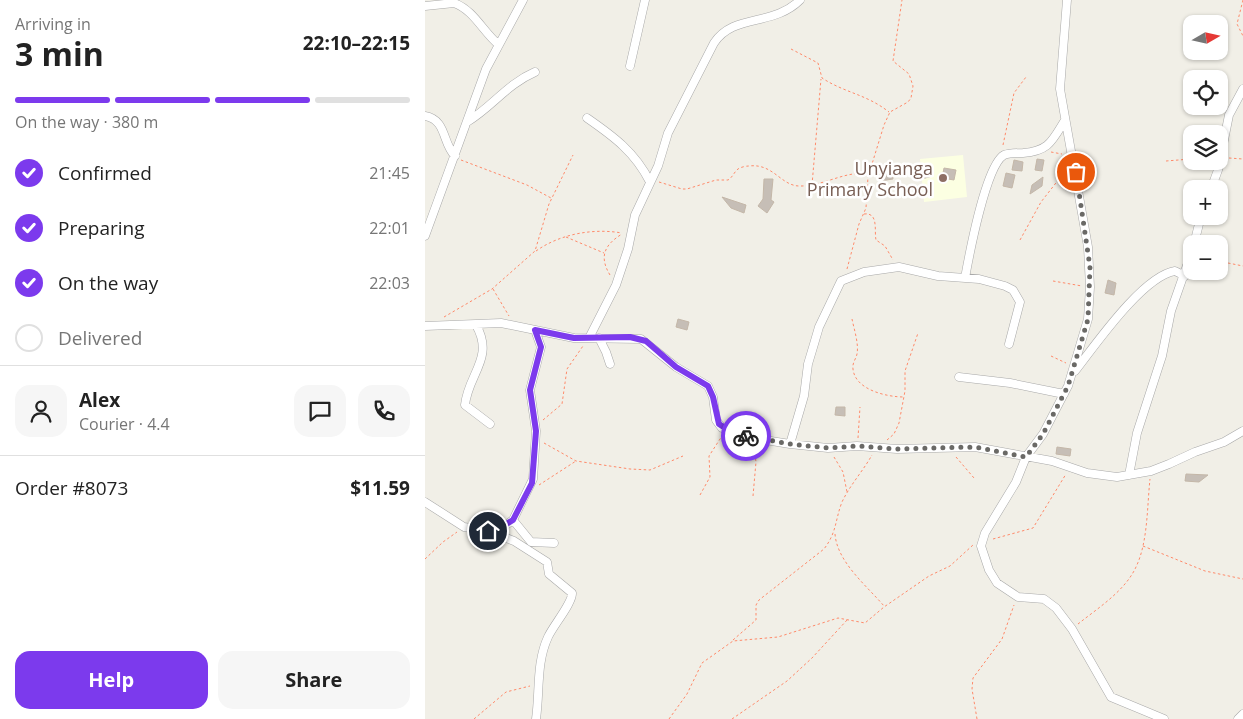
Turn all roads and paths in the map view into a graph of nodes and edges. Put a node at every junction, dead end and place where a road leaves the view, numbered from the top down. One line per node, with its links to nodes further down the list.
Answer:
1 (523, 0): 10 (street)
2 (645, 0): 12 (street)
3 (800, 0): 32 (street)
4 (902, 0): 17 (path)
5 (1067, 0): 20 (street)
6 (1243, 0): 9 (path)
7 (451, 1): 8 (street); 10 (street)
8 (425, 6)
9 (1243, 36)
10 (499, 45): 21 (street)
11 (791, 49): 15 (path)
12 (630, 66)
13 (535, 72): 21 (street)
14 (1026, 77): 26 (path)
15 (821, 78): 17 (path); 33 (path)
16 (1242, 92): 22 (street)
17 (889, 112): 31 (path)
18 (425, 116): 25 (street)
19 (587, 118): 32 (street)
20 (1065, 120): 23 (street); 50 (street)
21 (467, 122): 25 (street)
22 (1227, 125)
23 (1041, 151): 26 (street); 38 (path)
24 (573, 155): 34 (path)
25 (455, 156): 34 (path); 36 (street)
26 (1002, 156): 45 (street)
27 (1228, 158): 29 (path)
28 (1183, 159): 30 (path)
29 (1243, 159)
30 (1166, 160)
31 (870, 174): 33 (path); 35 (path)
32 (649, 184): 33 (path); 49 (street)
33 (812, 185)
34 (552, 199): 39 (path)
35 (863, 214): 43 (path); 47 (path)
36 (425, 236)
37 (566, 236): 39 (path); 40 (path); 40 (path)
38 (1020, 240)
39 (535, 251): 51 (path)
40 (604, 253): 49 (path)
41 (1228, 263): 42 (path)
42 (1243, 266)
43 (899, 267): 45 (street); 47 (street)
44 (1183, 275): 65 (street)
45 (965, 278): 61 (street)
46 (1183, 280): 86 (street)
47 (841, 281): 76 (street)
48 (1053, 281): 50 (path)
49 (616, 285): 59 (street)
50 (1090, 287): 64 (street)
51 (492, 289): 52 (path); 55 (path)
52 (444, 317)
53 (852, 319): 68 (path)
54 (477, 325): 55 (street); 56 (street); 70 (street)
55 (518, 325): 57 (street)
56 (425, 326)
57 (535, 330): 59 (street); 71 (street)
58 (918, 333): 68 (path)
59 (587, 338): 60 (street); 71 (path)
60 (599, 338): 63 (street); 72 (street)
61 (1009, 344)
62 (1051, 356): 64 (path)
63 (610, 364)
64 (1074, 366): 65 (street)
65 (1072, 375): 67 (street)
66 (959, 377): 67 (street)
67 (1064, 394): 82 (street)
68 (905, 397): 79 (path)
69 (860, 407): 77 (path)
70 (490, 424)
71 (536, 427): 74 (street)
72 (727, 430): 75 (street); 90 (path)
73 (1243, 431): 85 (street)
74 (535, 437): 83 (path); 88 (street)
75 (753, 438): 76 (street); 91 (path)
76 (790, 444): 78 (street)
77 (857, 446): 78 (street); 79 (street)
78 (828, 448): 89 (path)
79 (875, 448): 80 (street); 89 (path)
80 (946, 448): 82 (street); 87 (path)
81 (683, 456): 83 (path)
82 (1026, 457): 84 (street); 98 (street)
83 (576, 460): 88 (path)
84 (1069, 466): 86 (street); 98 (path)
85 (1151, 471): 86 (street); 99 (path)
86 (1129, 475)
87 (974, 478)
88 (528, 492): 93 (street)
89 (847, 493): 96 (path)
90 (700, 495)
91 (753, 496)
92 (425, 502): 94 (street)
93 (513, 520): 95 (street); 97 (street)
94 (469, 530): 95 (street); 100 (path)
95 (488, 531): 107 (street)
96 (835, 534): 103 (path); 106 (path)
97 (554, 543)
98 (981, 543): 102 (street); 103 (path)
99 (1142, 546): 101 (path); 105 (path)
100 (425, 559)
101 (1243, 579)
102 (1018, 597): 105 (street); 113 (path)
103 (884, 607): 104 (path)
104 (848, 618): 106 (path); 112 (path)
105 (1071, 629): 114 (street)
106 (733, 641): 111 (path)
107 (538, 686): 109 (path); 110 (street)
108 (1243, 714): 115 (street)
109 (474, 719)
110 (536, 719)
111 (669, 719)
112 (732, 719)
113 (977, 719)
114 (1163, 719)
115 (1238, 719)

